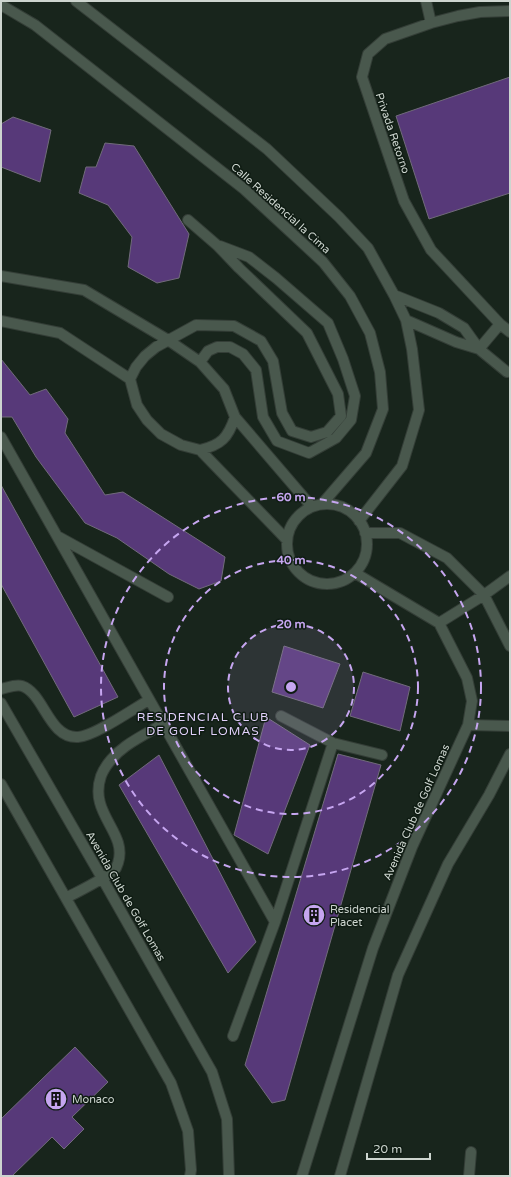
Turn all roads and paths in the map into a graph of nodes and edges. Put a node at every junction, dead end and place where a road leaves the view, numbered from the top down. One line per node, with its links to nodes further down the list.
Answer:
1 (76, 1): 9 (street)
2 (426, 1): 5 (street)
3 (1, 5): 22 (street, Calle Residencial la Cima)
4 (510, 11): 5 (street, Privada Retorno)
5 (430, 23): 12 (street, Privada Retorno)
6 (188, 220): 7 (street)
7 (218, 246): 14 (street); 16 (street)
8 (1, 276): 14 (street)
9 (394, 294): 10 (street); 15 (street)
10 (406, 320): 15 (street); 23 (street)
11 (1, 321): 18 (street)
12 (500, 324): 13 (street, Privada Retorno); 15 (street)
13 (510, 332)
14 (168, 340): 16 (street); 18 (street)
15 (479, 349): 17 (street)
16 (200, 362): 19 (street)
17 (507, 372)
18 (130, 379): 21 (street)
19 (235, 417): 21 (street); 22 (street)
20 (1, 437): 25 (street)
21 (200, 450): 26 (street)
22 (317, 506): 23 (street); 26 (street)
23 (359, 521): 24 (street)
24 (365, 533): 27 (street); 29 (street)
25 (57, 536): 30 (street); 34 (street)
26 (287, 540): 27 (street)
27 (355, 573): 31 (street)
28 (510, 576): 29 (street)
29 (484, 595): 31 (street); 32 (street)
30 (168, 597)
31 (439, 623): 38 (street, Avenida Club de Golf Lomas)
32 (510, 646)
33 (1, 690): 34 (street)
34 (149, 700): 37 (street)
35 (1, 704): 44 (street, Avenida Club de Golf Lomas)
36 (281, 716): 40 (street)
37 (163, 724): 44 (street); 46 (street)
38 (468, 725): 39 (street); 51 (street, Avenida Club de Golf Lomas)
39 (510, 726)
40 (333, 743): 42 (street); 46 (street)
41 (510, 754): 52 (street)
42 (382, 755)
43 (1, 784): 45 (street)
44 (102, 878): 45 (street); 50 (street, Avenida Club de Golf Lomas)
45 (66, 898): 49 (street)
46 (275, 922): 47 (street)
47 (233, 1036)
48 (471, 1152): 53 (street)
49 (190, 1176)
50 (229, 1176)
51 (302, 1176)
52 (340, 1176)
53 (469, 1176)

